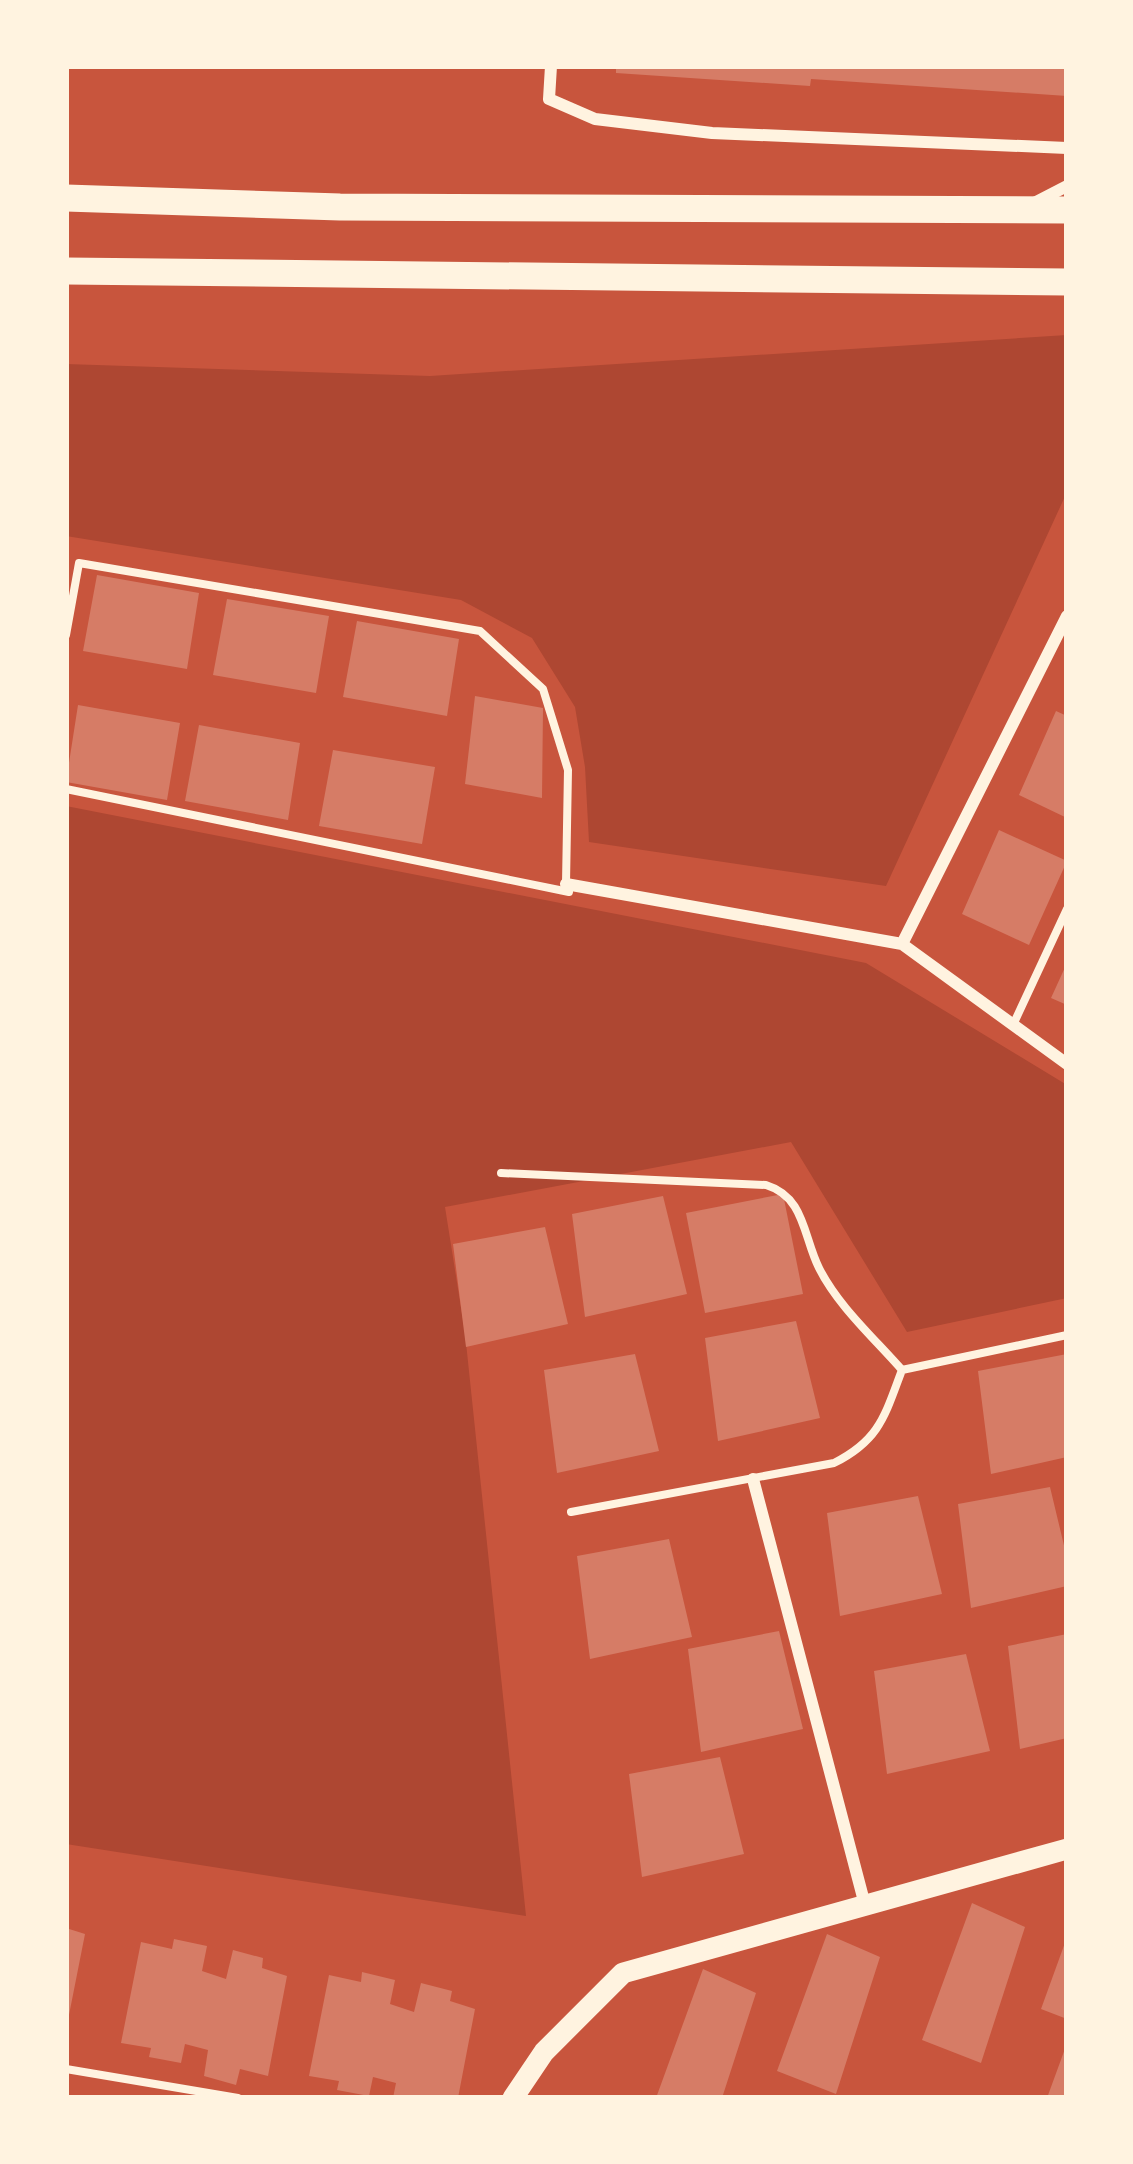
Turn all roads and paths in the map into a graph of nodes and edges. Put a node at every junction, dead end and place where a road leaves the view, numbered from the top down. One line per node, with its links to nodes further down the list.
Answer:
1 (551, 66): 2 (street)
2 (1067, 148)
3 (1067, 186): 5 (street)
4 (66, 198): 5 (highway)
5 (1021, 209): 6 (highway)
6 (1067, 210)
7 (66, 271): 8 (highway)
8 (1067, 282)
9 (1067, 616): 14 (street)
10 (66, 635): 12 (lane)
11 (66, 789): 12 (lane)
12 (568, 888): 14 (street)
13 (1067, 909): 15 (lane)
14 (902, 944): 15 (street)
15 (1012, 1025): 16 (street)
16 (1067, 1064)
17 (501, 1173): 19 (lane)
18 (1067, 1335): 19 (lane)
19 (902, 1370): 20 (lane)
20 (753, 1479): 21 (lane); 23 (street)
21 (572, 1513)
22 (1067, 1849): 23 (street)
23 (865, 1905): 27 (street)
24 (66, 2068): 25 (lane)
25 (224, 2097): 26 (lane)
26 (238, 2098)
27 (513, 2098)

